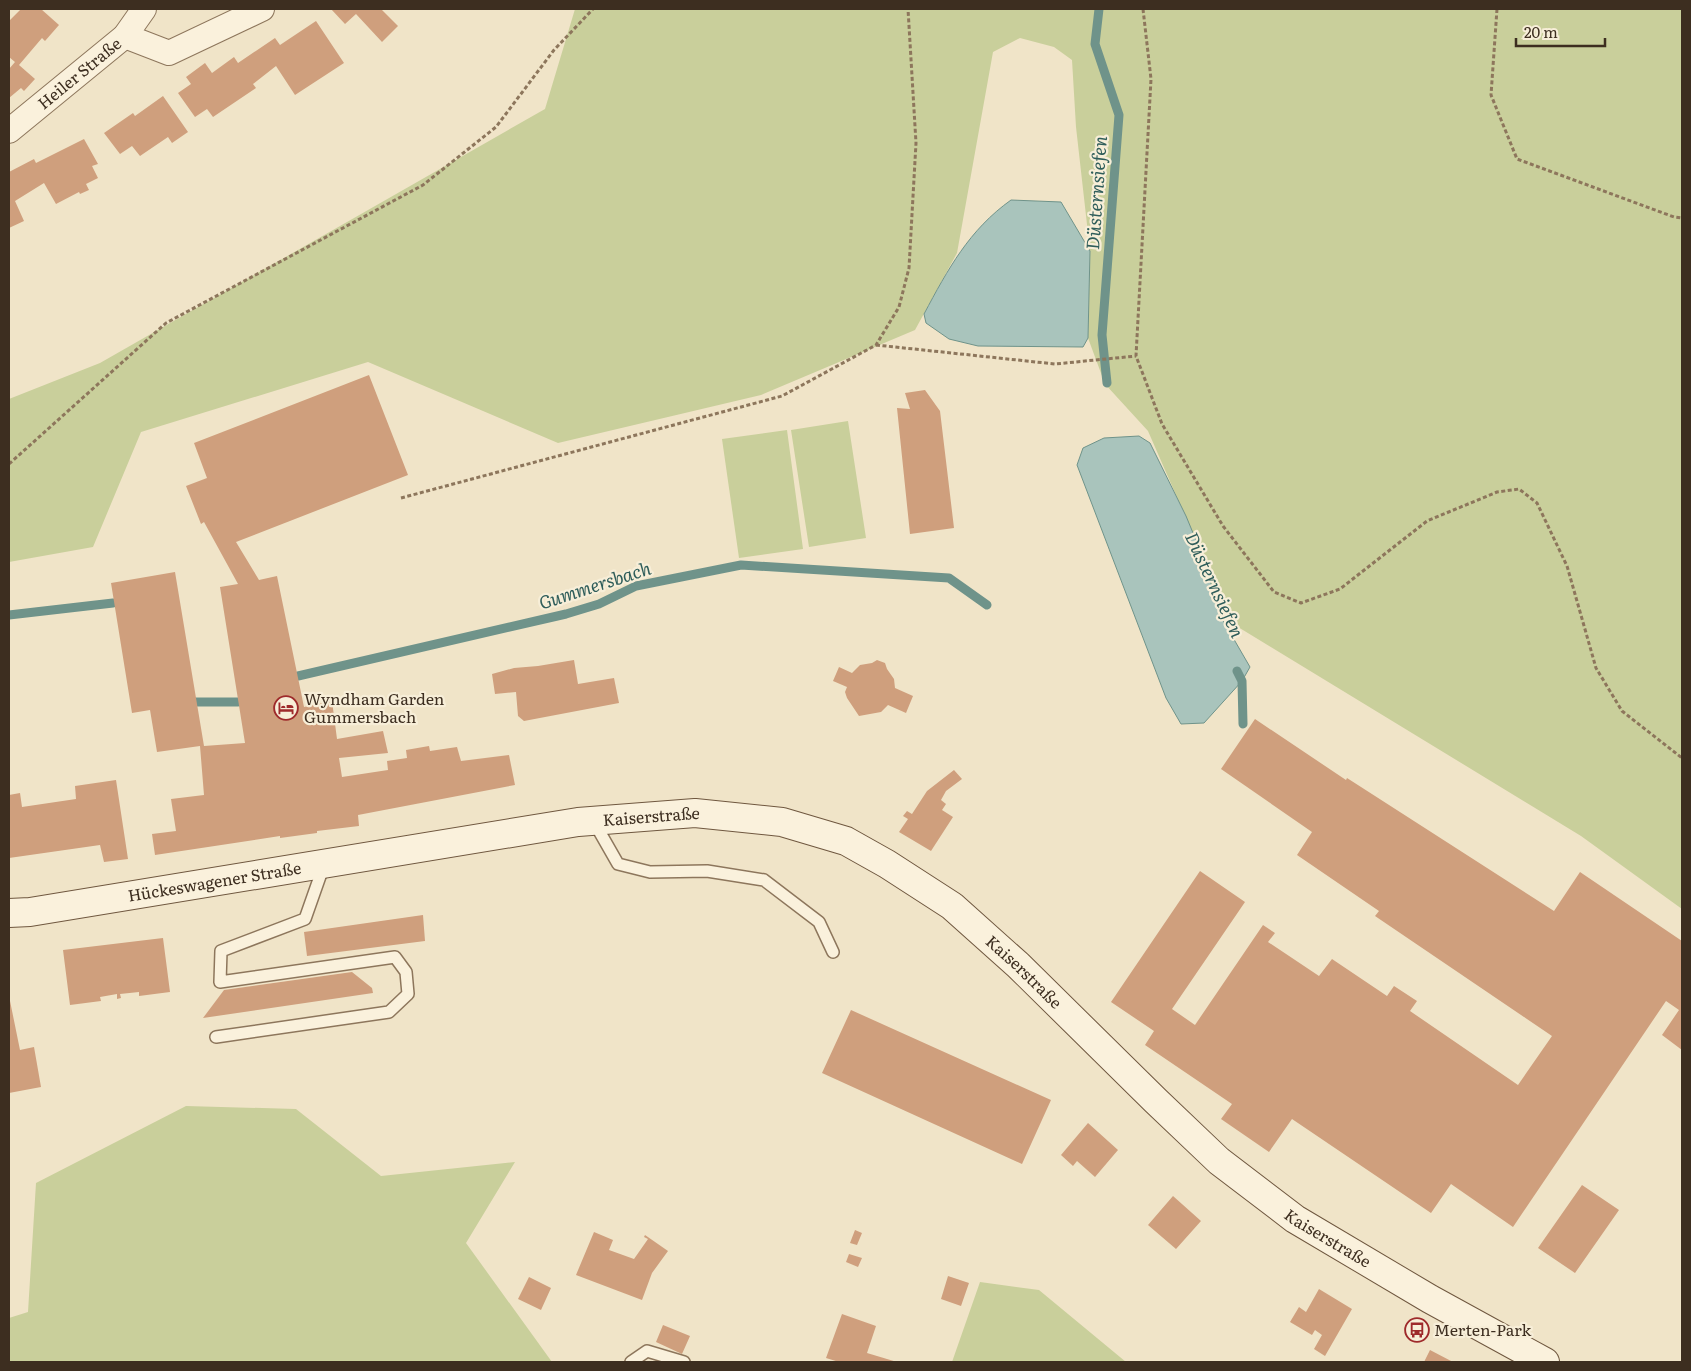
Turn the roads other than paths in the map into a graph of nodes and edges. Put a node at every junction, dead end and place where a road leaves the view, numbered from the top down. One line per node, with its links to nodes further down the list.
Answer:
1 (144, 9): 3 (street, Heiler Straße)
2 (262, 9): 3 (street)
3 (125, 36): 4 (street, Heiler Straße)
4 (9, 131)
5 (593, 821): 6 (street, Kaiserstraße); 9 (lane); 13 (street, Kaiserstraße)
6 (419, 848): 7 (street, Hückeswagener Straße)
7 (324, 864): 8 (street, Hückeswagener Straße); 10 (lane)
8 (9, 913)
9 (833, 952)
10 (216, 1037)
11 (631, 1362): 12 (lane)
12 (684, 1362)
13 (1545, 1362)

